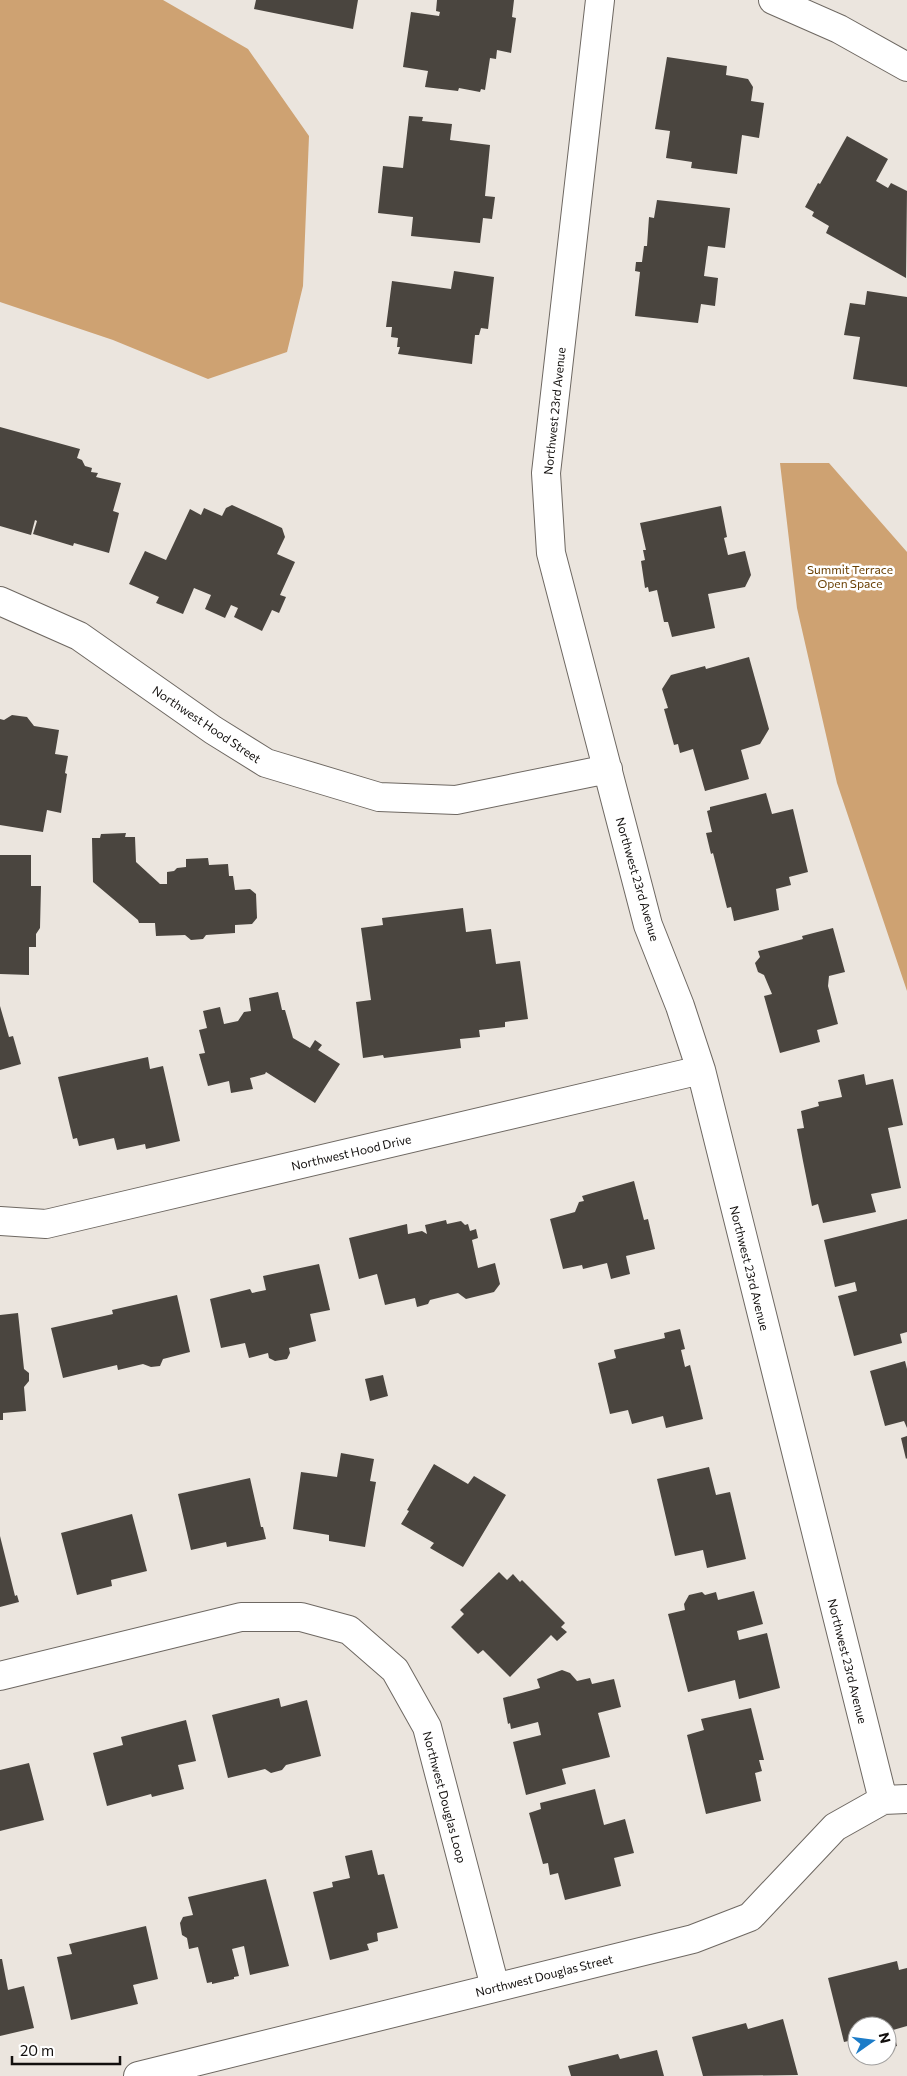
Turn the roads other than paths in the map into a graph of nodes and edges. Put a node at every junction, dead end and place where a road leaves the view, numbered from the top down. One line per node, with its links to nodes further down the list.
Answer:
1 (600, 0): 5 (street, Northwest 23rd Avenue)
2 (773, 0): 3 (street)
3 (907, 67)
4 (0, 602): 5 (street, Northwest Hood Street)
5 (608, 768): 6 (street, Northwest 23rd Avenue)
6 (700, 1070): 7 (street, Northwest Hood Drive); 9 (street, Northwest 23rd Avenue)
7 (0, 1221)
8 (0, 1676): 10 (street, Northwest Douglas Loop)
9 (895, 1800): 10 (street, Northwest Douglas Street)
10 (495, 1986): 11 (street, Northwest Douglas Street)
11 (138, 2076)

